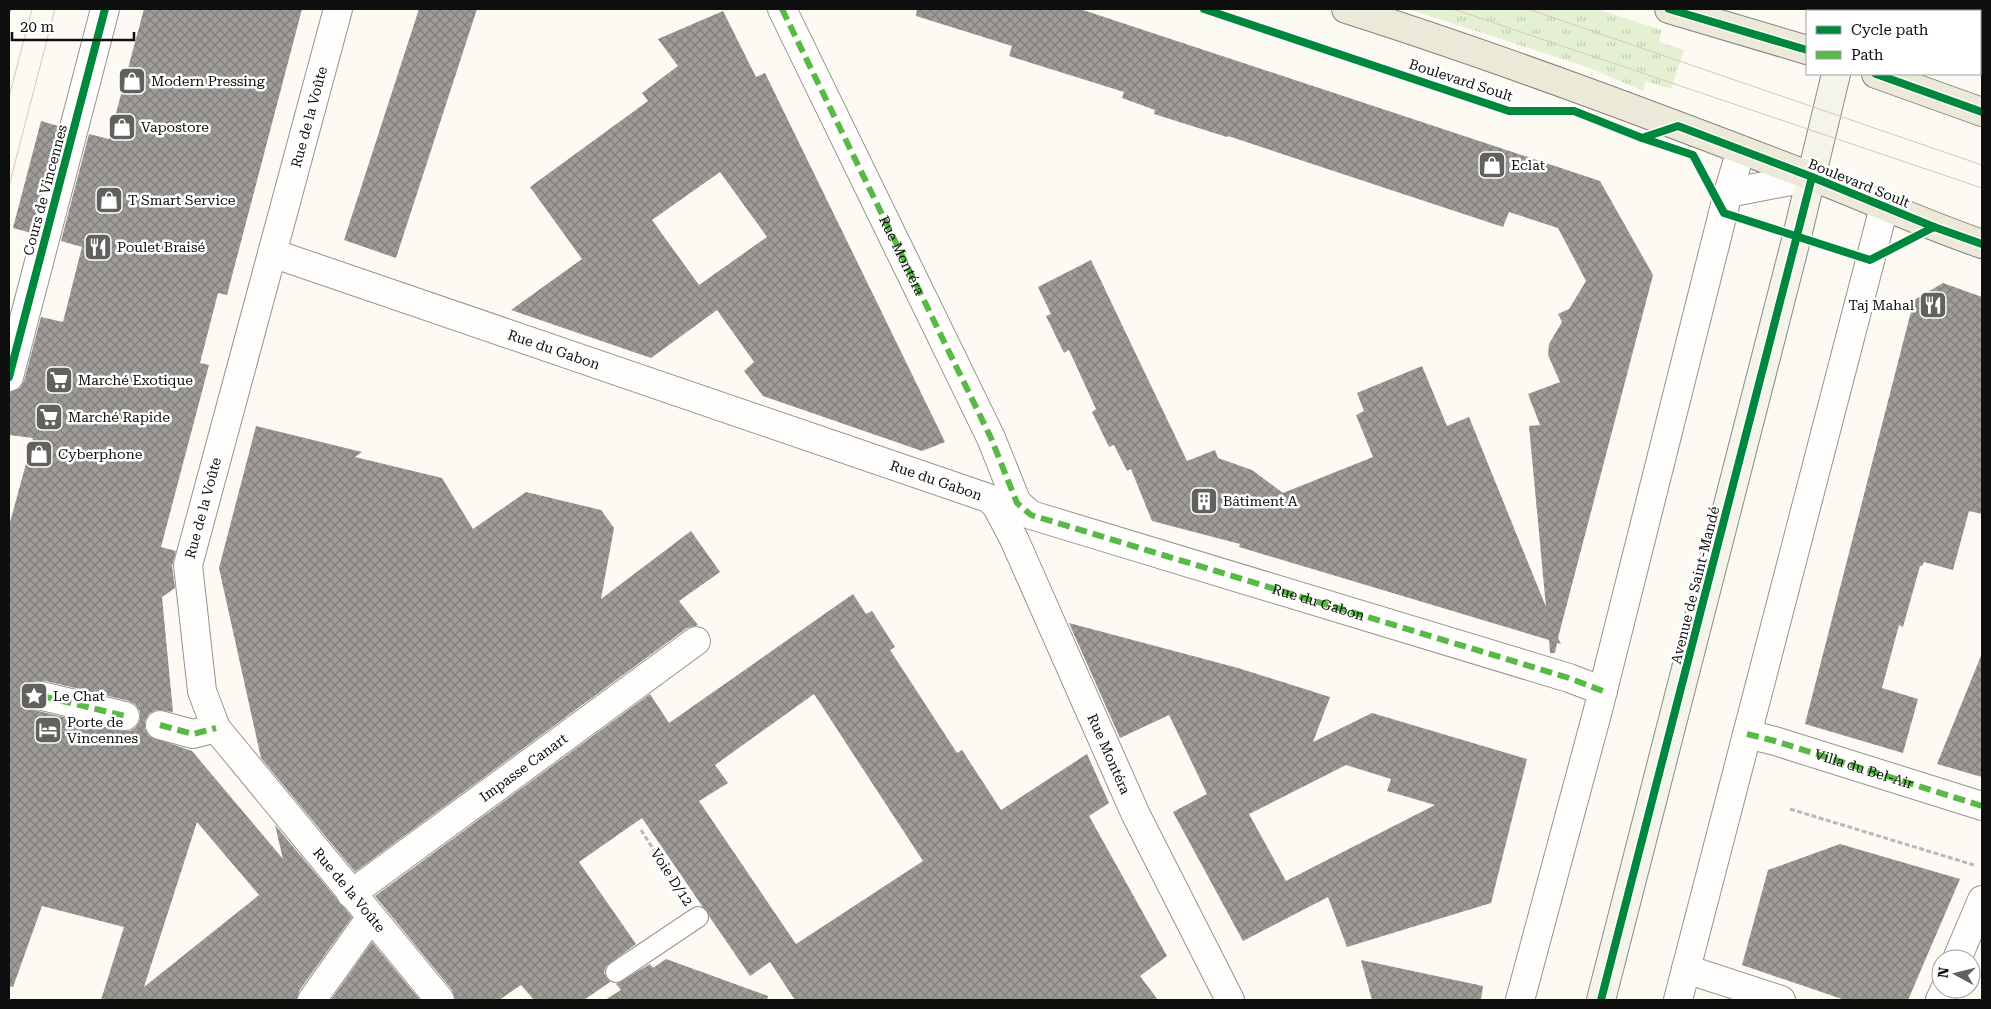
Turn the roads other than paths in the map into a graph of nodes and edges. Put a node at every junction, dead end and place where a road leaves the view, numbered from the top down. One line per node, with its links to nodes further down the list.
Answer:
1 (105, 9): 16 (street, Cours de Vincennes)
2 (338, 9): 15 (street, Rue de la Voûte)
3 (782, 9): 17 (street, Rue Montéra)
4 (1346, 9): 10 (main road, Boulevard Soult)
5 (1669, 9): 6 (main road)
6 (1806, 50)
7 (1836, 75): 11 (main road, Avenue de Saint-Mandé)
8 (1879, 75): 9 (main road)
9 (1982, 112)
10 (1741, 150): 11 (main road, Boulevard Soult); 12 (street)
11 (1812, 177): 12 (street); 13 (main road, Boulevard Soult); 37 (main road, Avenue de Saint-Mandé)
12 (1728, 193): 19 (street)
13 (1884, 207): 14 (main road, Boulevard Soult); 24 (street)
14 (1982, 244)
15 (272, 253): 17 (street, Rue du Gabon); 23 (street, Rue de la Voûte)
16 (9, 377)
17 (1006, 504): 19 (street, Rue du Gabon); 35 (street, Rue Montéra)
18 (696, 641): 26 (street, Impasse Canart)
19 (1603, 692): 36 (street)
20 (42, 696): 21 (street)
21 (125, 716)
22 (160, 725): 23 (street)
23 (216, 728): 26 (street, Rue de la Voûte)
24 (1747, 734): 25 (street, Villa du Bel-Air); 31 (street)
25 (1982, 806)
26 (351, 894): 28 (street, Rue de la Voûte)
27 (1982, 900): 30 (street)
28 (371, 917): 33 (street); 34 (street, Rue de la Voûte)
29 (698, 917): 32 (lane, Voie D/12)
30 (1961, 949)
31 (1686, 969): 38 (street); 39 (street)
32 (616, 972)
33 (312, 1000)
34 (440, 1000)
35 (1230, 1000)
36 (1520, 1000)
37 (1601, 1000)
38 (1678, 1000)
39 (1781, 1000)

